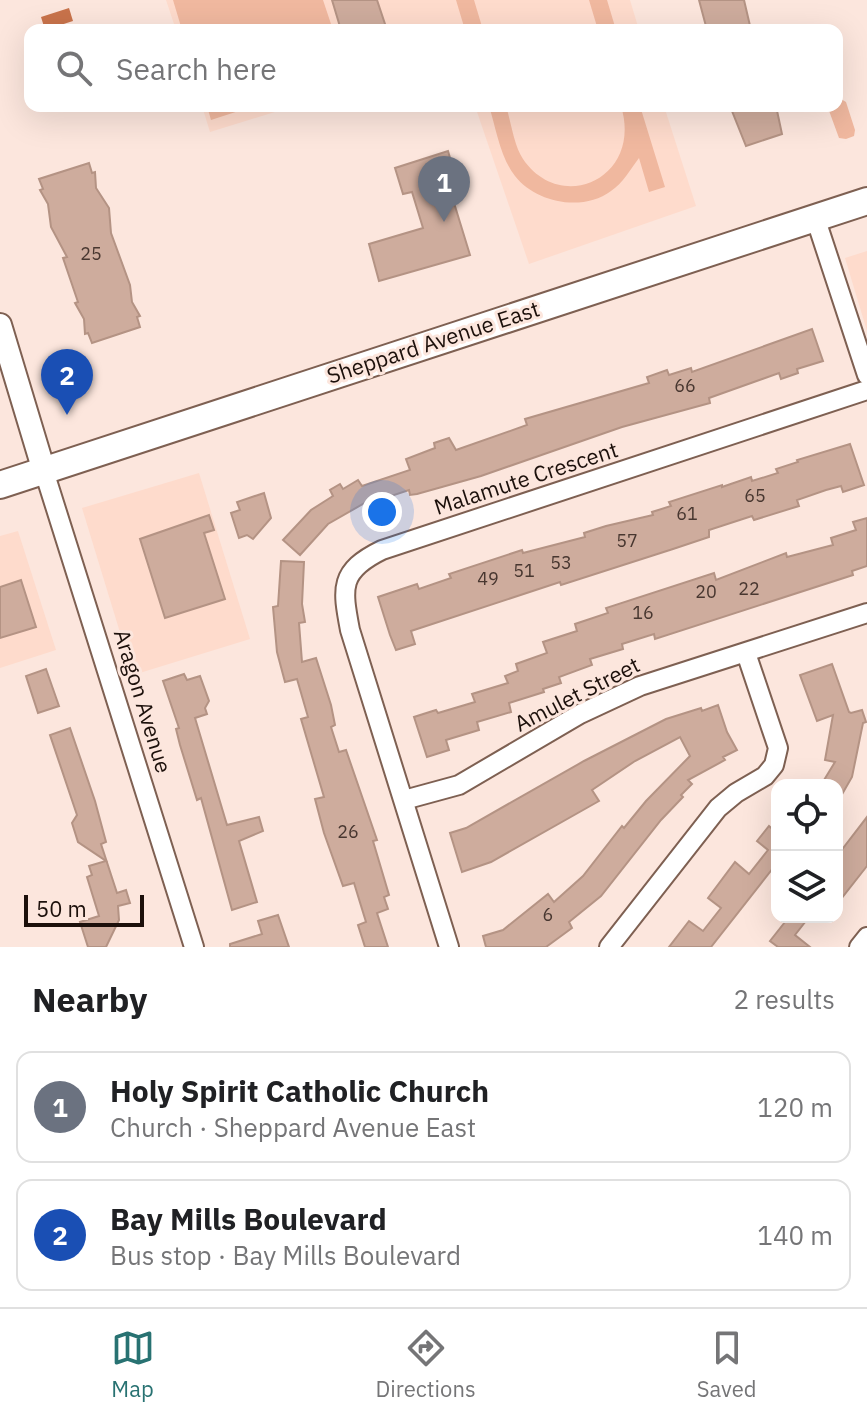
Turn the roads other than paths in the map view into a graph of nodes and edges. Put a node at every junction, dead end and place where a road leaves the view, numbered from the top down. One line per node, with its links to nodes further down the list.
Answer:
1 (867, 201): 2 (main road, Sheppard Avenue East)
2 (815, 217): 4 (street); 6 (main road, Sheppard Avenue East)
3 (0, 325): 6 (street)
4 (867, 375)
5 (867, 390): 10 (street, Malamute Crescent)
6 (44, 471): 7 (main road, Sheppard Avenue East); 12 (street, Aragon Avenue)
7 (0, 485)
8 (867, 613): 9 (street, Amulet Street)
9 (746, 653): 10 (street, Amulet Street); 14 (street)
10 (404, 800): 13 (street, Malamute Crescent)
11 (867, 937): 15 (street)
12 (194, 947)
13 (449, 947)
14 (609, 947)
15 (859, 947)

